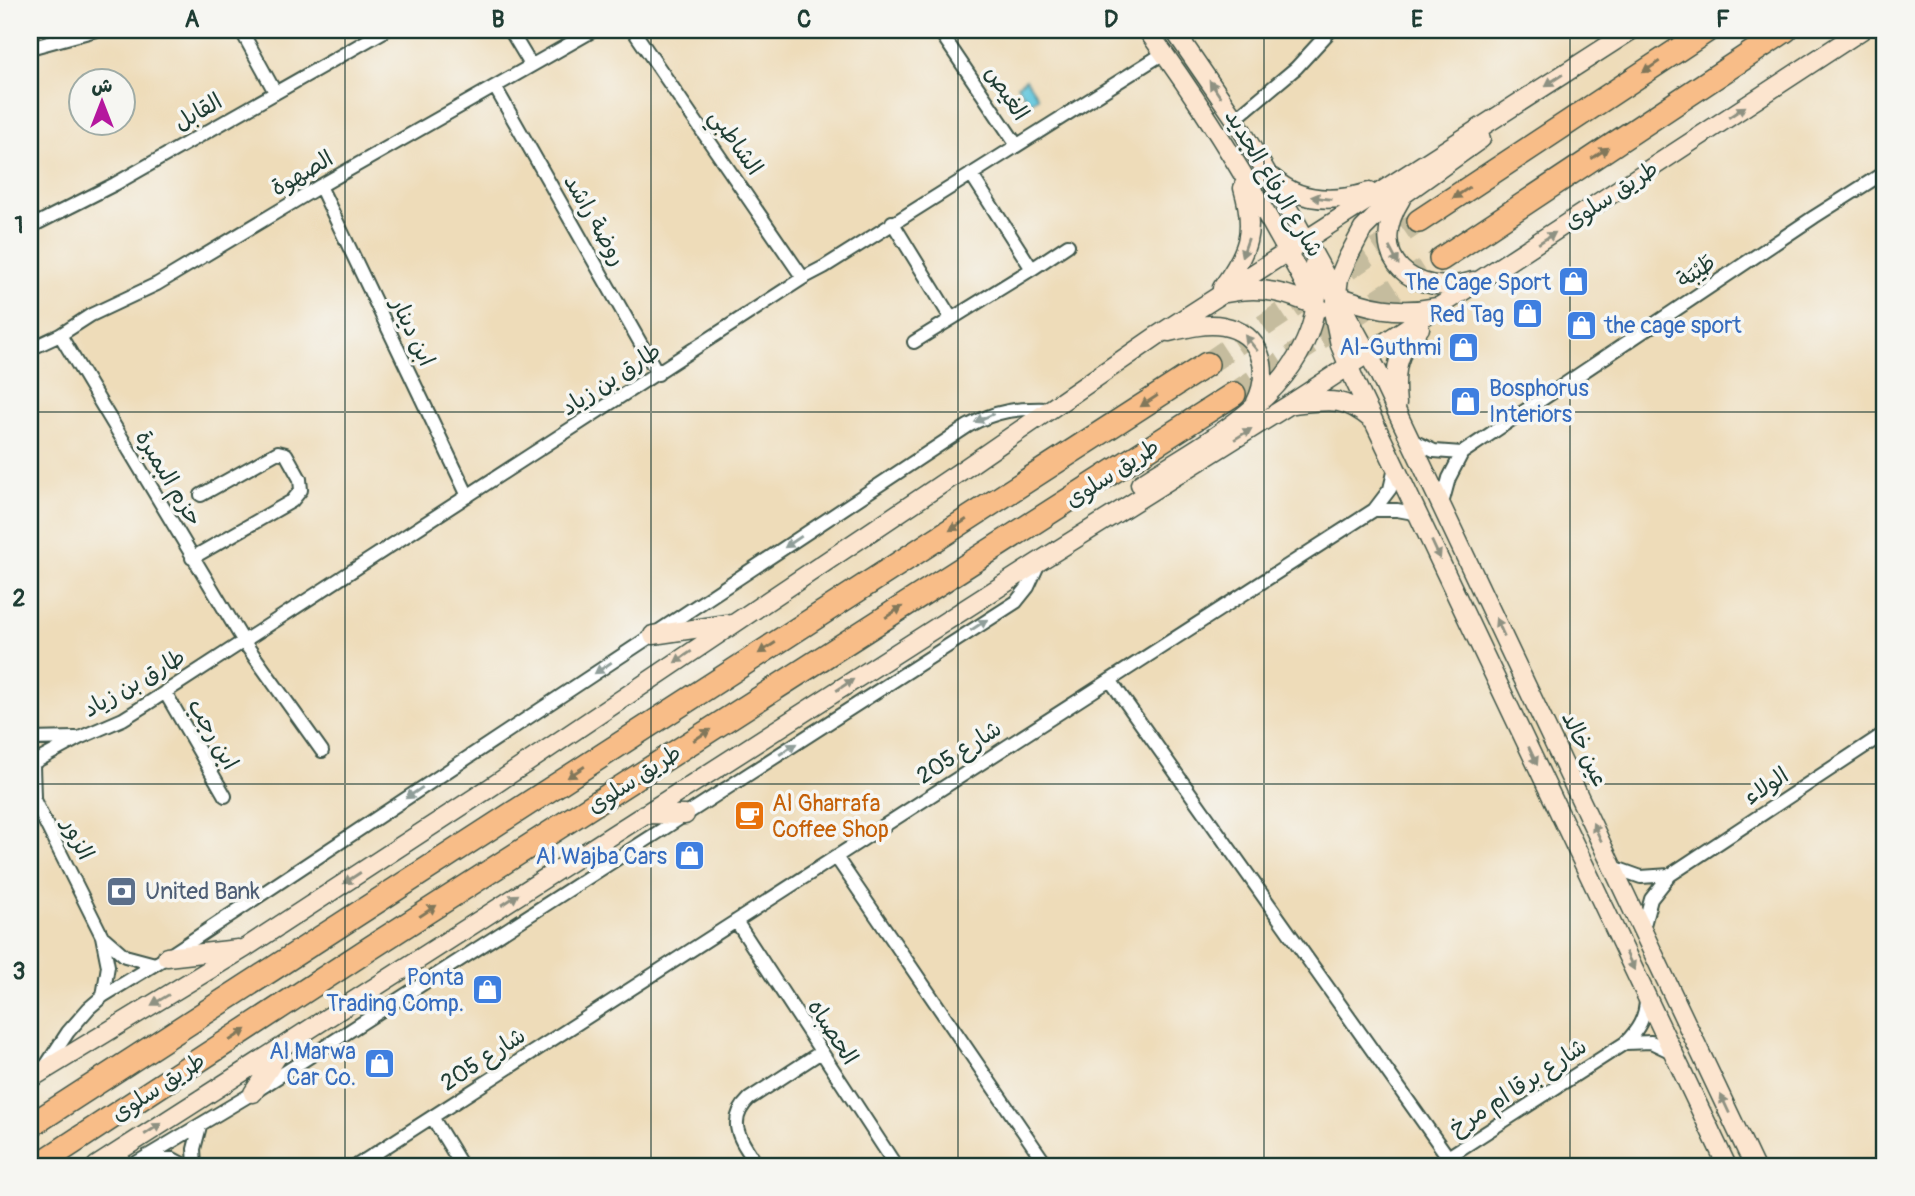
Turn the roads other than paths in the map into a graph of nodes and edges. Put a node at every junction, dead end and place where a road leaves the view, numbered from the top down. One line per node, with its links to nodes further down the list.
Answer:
1 (96, 30): 15 (street)
2 (241, 30): 19 (street)
3 (386, 30): 19 (street, القابل)
4 (510, 30): 17 (street)
5 (594, 30): 17 (street, الصهوة)
6 (633, 30): 39 (street, الشاطبي)
7 (939, 30): 22 (street, الغيص)
8 (1147, 30): 16 (main road, شارع الرفاع الجديد)
9 (1174, 30): 20 (main road, شارع الرفاع الجديد, one-way to 9)
10 (1331, 30): 20 (street)
11 (1632, 30): 21 (main road, one-way to 21)
12 (1708, 30): 30 (highway, one-way to 30)
13 (1786, 30): 36 (highway, طريق سلوى, one-way to 13)
14 (1862, 30): 38 (main road, طريق سلوى, one-way to 14)
15 (30, 48)
16 (1164, 53): 22 (street, طارق بن زياد); 23 (main road, شارع الرفاع الجديد)
17 (531, 65): 18 (street, الصهوة)
18 (495, 87): 27 (street, الصهوة); 53 (street, روضة راشد)
19 (275, 92): 32 (street, القابل)
20 (1234, 119): 24 (main road, شارع الرفاع الجديد)
21 (1490, 122): 28 (main road); 29 (main road)
22 (1016, 144): 26 (street, طارق بن زياد)
23 (1234, 158): 35 (main road, شارع الرفاع الجديد); 41 (main road, one-way to 41)
24 (1263, 169): 28 (main road, one-way to 24); 33 (main road, شارع الرفاع الجديد)
25 (1885, 172): 61 (street, طَيْبَة)
26 (971, 174): 31 (street, طارق بن زياد); 37 (street)
27 (320, 186): 46 (street, الصهوة); 64 (street, ابن دينار)
28 (1385, 187): 33 (main road)
29 (1404, 193): 38 (main road, one-way to 38); 40 (main road)
30 (1419, 221)
31 (892, 222): 39 (street, طارق بن زياد); 45 (street)
32 (30, 227)
33 (1305, 239): 35 (main road); 40 (main road, شارع الرفاع الجديد); 42 (main road)
34 (1068, 245): 37 (street)
35 (1287, 250): 41 (main road); 42 (main road, شارع الرفاع الجديد)
36 (1441, 259)
37 (1032, 269): 45 (street)
38 (1490, 275): 43 (main road, طريق سلوى)
39 (803, 278): 53 (street, طارق بن زياد)
40 (1336, 295): 42 (main road); 43 (main road); 44 (main road); 50 (main road, شارع الرفاع الجديد)
41 (1216, 296): 42 (main road); 47 (main road)
42 (1317, 297): 44 (main road); 52 (main road, شارع الرفاع الجديد); 56 (main road)
43 (1443, 306): 50 (main road, طريق سلوى); 58 (main road)
44 (1334, 316): 50 (main road); 52 (main road)
45 (951, 317): 48 (street)
46 (60, 335): 49 (street, الصهوة); 68 (street, حزم البمبرة)
47 (1158, 335): 56 (main road, one-way to 47); 57 (main road)
48 (914, 342)
49 (30, 349)
50 (1368, 354): 52 (main road, طريق سلوى); 58 (main road, عين خالد)
51 (1207, 364): 99 (highway, طريق سلوى, one-way to 99)
52 (1348, 367): 55 (main road, طريق سلوى); 59 (main road)
53 (658, 374): 64 (street, طارق بن زياد)
54 (1234, 394): 107 (highway, طريق سلوى, one-way to 54)
55 (1289, 405): 59 (main road); 69 (main road, طريق سلوى, one-way to 55)
56 (1254, 406): 69 (main road)
57 (1050, 409): 70 (main road); 71 (street, one-way to 71)
58 (1397, 412): 60 (main road, عين خالد)
59 (1374, 422): 62 (main road)
60 (1409, 438): 61 (street); 65 (main road, عين خالد)
61 (1462, 453): 65 (street)
62 (1395, 464): 66 (street, شارع 205); 67 (main road)
63 (201, 495): 68 (street)
64 (468, 496): 72 (street, طارق بن زياد)
65 (1442, 504): 85 (main road, عين خالد, one-way to 65)
66 (1374, 510): 67 (street); 73 (street, شارع 205)
67 (1419, 514): 92 (main road, one-way to 92)
68 (192, 558): 72 (street, حزم البمبرة)
69 (1040, 561): 82 (main road, طريق سلوى, one-way to 69); 83 (street, one-way to 69)
70 (734, 623): 71 (main road); 90 (main road, one-way to 90)
71 (653, 635): 91 (street, one-way to 91)
72 (244, 642): 74 (street, طارق بن زياد); 78 (street, حزم البمبرة)
73 (1110, 680): 84 (street, شارع 205); 106 (street)
74 (165, 692): 76 (street, طارق بن زياد); 81 (street, ابن رجب)
75 (1885, 733): 86 (street, الولاء)
76 (79, 738): 77 (street, طارق بن زياد); 79 (street, طارق بن زياد)
77 (30, 739): 79 (street, الزور)
78 (322, 751)
79 (33, 766): 80 (street, الزور)
80 (32, 794): 89 (street, الزور)
81 (225, 796)
82 (644, 814): 83 (main road); 95 (main road, طريق سلوى, one-way to 82)
83 (685, 815): 100 (street)
84 (836, 857): 87 (street, شارع 205); 116 (street)
85 (1614, 867): 86 (street); 88 (main road, عين خالد)
86 (1670, 875): 88 (street, الولاء)
87 (736, 922): 96 (street, الحصباه); 102 (street, شارع 205)
88 (1643, 929): 119 (main road, عين خالد, one-way to 88)
89 (102, 936): 91 (street, الزور); 93 (street, الزور)
90 (244, 948): 91 (main road); 98 (main road, one-way to 98)
91 (161, 961): 93 (street)
92 (1646, 995): 94 (street, شارع برقا ام مرخ); 97 (main road)
93 (103, 996): 98 (street)
94 (1625, 1043): 97 (street); 106 (street, شارع برقا ام مرخ)
95 (283, 1046): 100 (main road); 108 (main road, طريق سلوى, one-way to 95)
96 (821, 1052): 114 (street); 115 (street, الحصباه)
97 (1674, 1053): 118 (main road)
98 (35, 1076)
99 (92, 1085): 101 (highway); 103 (highway, طريق سلوى)
100 (253, 1093): 104 (street)
101 (30, 1117)
102 (432, 1117): 112 (street, شارع 205); 113 (street)
103 (30, 1126)
104 (201, 1126): 105 (street); 111 (street)
105 (147, 1156): 109 (street); 110 (street)
106 (1448, 1157): 117 (street, شارع برقا ام مرخ)
107 (37, 1166)
108 (96, 1166)
109 (131, 1166)
110 (186, 1166)
111 (195, 1166)
112 (356, 1166)
113 (462, 1166)
114 (758, 1166)
115 (896, 1166)
116 (1047, 1166)
117 (1434, 1166)
118 (1727, 1166)
119 (1754, 1166)

